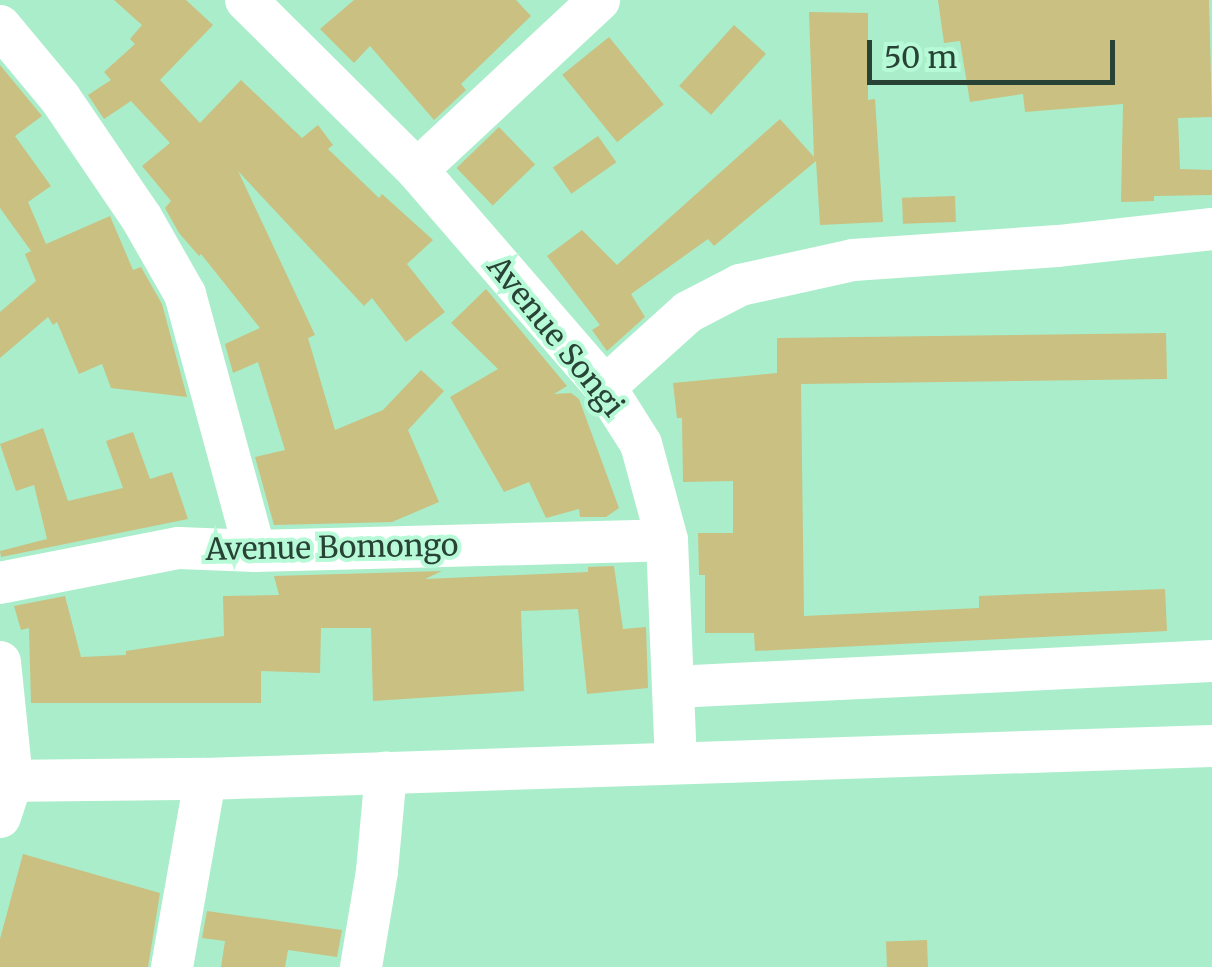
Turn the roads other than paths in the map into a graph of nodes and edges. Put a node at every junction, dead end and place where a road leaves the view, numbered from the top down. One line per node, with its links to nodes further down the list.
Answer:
1 (246, 0): 4 (street, Avenue Songi)
2 (599, 0): 4 (street)
3 (0, 26): 8 (street)
4 (417, 170): 6 (street, Avenue Songi)
5 (1212, 229): 6 (street)
6 (605, 387): 7 (street, Avenue Songi)
7 (668, 540): 8 (street, Avenue Bomongo); 12 (street, Avenue Songi)
8 (254, 551): 9 (street, Avenue Bomongo)
9 (0, 583)
10 (1212, 661): 12 (street)
11 (0, 662): 17 (street)
12 (674, 687): 14 (street, Avenue Songi)
13 (1212, 746): 14 (street)
14 (676, 761): 15 (street)
15 (386, 772): 16 (street); 19 (street)
16 (205, 779): 17 (street); 18 (street)
17 (4, 793)
18 (172, 967)
19 (361, 967)

